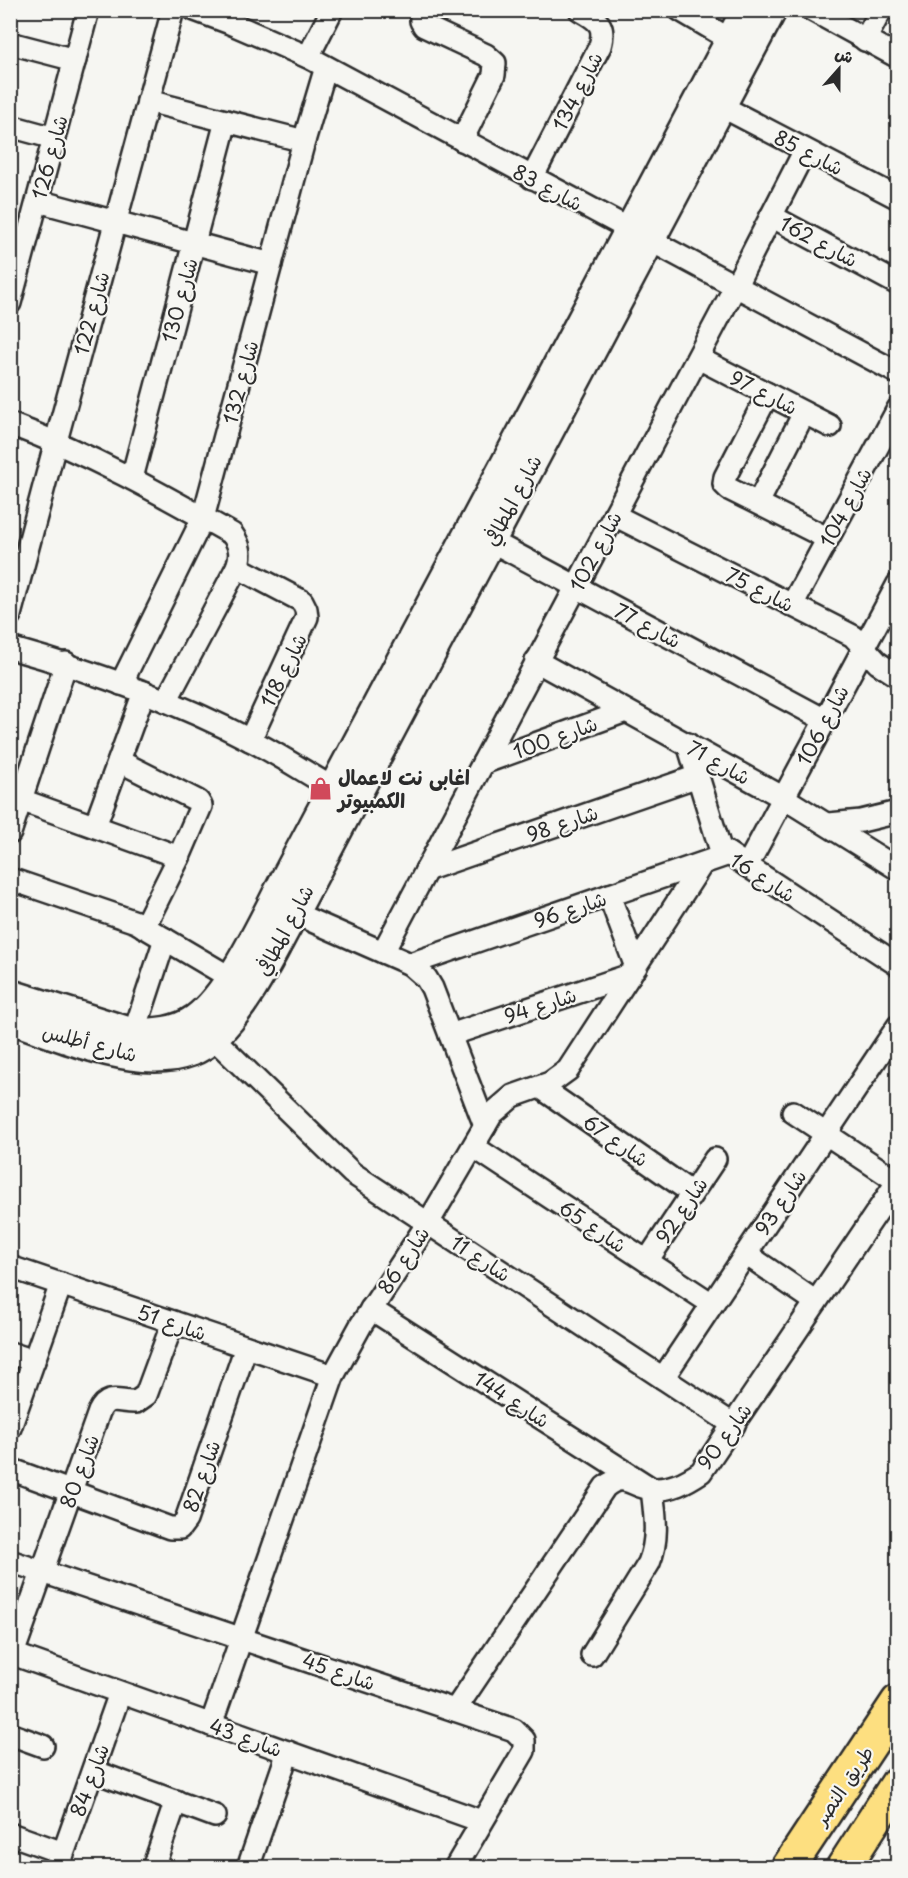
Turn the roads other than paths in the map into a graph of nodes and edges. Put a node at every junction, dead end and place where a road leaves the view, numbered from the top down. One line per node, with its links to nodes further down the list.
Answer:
1 (88, 10): 17 (street, شارع 126)
2 (173, 10): 19 (street, شارع 122)
3 (195, 10): 12 (street, شارع 83)
4 (332, 10): 18 (street, شارع 132)
5 (421, 10): 24 (street)
6 (580, 10): 27 (street, شارع 134)
7 (680, 10): 13 (street)
8 (746, 10): 13 (street, شارع المطافي)
9 (772, 10): 20 (street, شارع المطافي)
10 (812, 10): 14 (street)
11 (881, 10): 14 (street)
12 (234, 17): 18 (street, شارع 83)
13 (730, 40): 32 (street, شارع المطافي)
14 (866, 40): 16 (street)
15 (10, 43): 17 (street)
16 (897, 57)
17 (75, 60): 23 (street, شارع 126)
18 (317, 62): 24 (street, شارع 83); 25 (street, شارع 132)
19 (148, 101): 21 (street); 31 (street, شارع 122)
20 (721, 106): 26 (street, شارع 85); 32 (street, شارع المطافي)
21 (226, 121): 25 (street); 33 (street, شارع 130)
22 (10, 126): 23 (street)
23 (54, 138): 29 (street, شارع 126)
24 (462, 140): 27 (street, شارع 83)
25 (304, 141): 34 (street, شارع 132)
26 (805, 150): 28 (street, شارع 85); 30 (street, شارع 102)
27 (532, 178): 32 (street, شارع 83)
28 (897, 198)
29 (38, 201): 31 (street); 37 (street, شارع 126)
30 (771, 216): 35 (street, شارع 162); 36 (street, شارع 102)
31 (116, 222): 33 (street); 45 (street, شارع 122)
32 (640, 236): 36 (street, شارع 83); 50 (street, شارع المطافي)
33 (194, 244): 34 (street); 46 (street, شارع 130)
34 (271, 264): 49 (street, شارع 132)
35 (897, 284)
36 (735, 287): 38 (street, شارع 102); 39 (street, شارع 83)
37 (12, 292)
38 (698, 358): 40 (street, شارع 97); 48 (street, شارع 102)
39 (897, 373)
40 (768, 394): 42 (street, شارع 97); 47 (street)
41 (897, 409): 51 (street, شارع 104)
42 (804, 412): 44 (street, شارع 97); 47 (street)
43 (10, 424): 45 (street)
44 (830, 426)
45 (56, 441): 46 (street); 56 (street, شارع 122)
46 (132, 478): 49 (street)
47 (758, 503): 51 (street)
48 (614, 515): 54 (street, شارع 102); 55 (street, شارع 75)
49 (203, 518): 52 (street); 62 (street, شارع 132)
50 (480, 535): 54 (street, شارع 77); 72 (street, شارع المطافي); 87 (street, شارع المطافي)
51 (827, 538): 55 (street, شارع 104)
52 (237, 567): 64 (street); 67 (street, شارع 118)
53 (897, 584): 58 (street, شارع 106)
54 (576, 586): 59 (street, شارع 102); 66 (street, شارع 77)
55 (792, 605): 58 (street, شارع 75)
56 (10, 615)
57 (10, 648): 60 (street)
58 (864, 648): 61 (street, شارع 75); 66 (street, شارع 106)
59 (536, 661): 65 (street, شارع 71); 70 (street, شارع 102)
60 (66, 663): 62 (street); 74 (street)
61 (897, 676)
62 (121, 684): 63 (street)
63 (144, 692): 64 (street); 69 (street)
64 (166, 701): 67 (street)
65 (626, 711): 68 (street, شارع 71); 70 (street, شارع 100)
66 (825, 720): 73 (street, شارع 106)
67 (250, 740): 72 (street)
68 (688, 744): 71 (street, شارع 16); 73 (street, شارع 71)
69 (119, 761): 77 (street); 80 (street)
70 (483, 763): 84 (street, شارع 102)
71 (698, 776): 79 (street, شارع 16); 84 (street, شارع 98)
72 (333, 788): 94 (street, شارع المطافي)
73 (784, 798): 76 (street, شارع 71); 82 (street, شارع 106)
74 (21, 800): 77 (street); 78 (street)
75 (897, 812): 76 (street)
76 (829, 824): 83 (street, شارع 71)
77 (95, 826): 80 (street)
78 (10, 833)
79 (729, 854): 81 (street, شارع 96); 82 (street, شارع 16)
80 (179, 856): 88 (street)
81 (702, 864): 86 (street, شارع 96); 93 (street, شارع 86)
82 (747, 866): 92 (street, شارع 16)
83 (897, 868)
84 (426, 870): 90 (street, شارع 102)
85 (10, 879): 88 (street)
86 (609, 895): 91 (street, شارع 96); 93 (street)
87 (294, 913): 90 (street); 94 (street, شارع المطافي)
88 (144, 927): 89 (street)
89 (165, 939): 94 (street); 99 (street)
90 (383, 952): 91 (street)
91 (410, 964): 100 (street)
92 (897, 965)
93 (633, 971): 100 (street, شارع 94); 101 (street, شارع 86)
94 (241, 984): 98 (street, شارع أطلس)
95 (10, 994): 99 (street, شارع أطلس)
96 (10, 1019): 98 (street, شارع أطلس)
97 (897, 1026): 104 (street, شارع 93)
98 (204, 1029): 99 (street, شارع أطلس); 109 (street, شارع 11)
99 (134, 1033)
100 (450, 1035): 103 (street)
101 (540, 1087): 103 (street, شارع 86); 108 (street, شارع 67)
102 (792, 1112): 104 (street)
103 (485, 1126): 105 (street, شارع 86)
104 (826, 1134): 107 (street); 110 (street, شارع 93)
105 (474, 1147): 109 (street, شارع 86); 111 (street, شارع 65)
106 (715, 1159): 108 (street, شارع 92)
107 (897, 1181): 114 (street, شارع 90)
108 (692, 1193): 111 (street, شارع 92)
109 (428, 1223): 116 (street, شارع 86); 122 (street, شارع 11)
110 (746, 1254): 114 (street); 115 (street, شارع 93)
111 (647, 1261): 115 (street, شارع 65)
112 (10, 1267): 113 (street, شارع 51)
113 (61, 1284): 117 (street, شارع 51); 120 (street)
114 (816, 1302): 123 (street, شارع 90)
115 (712, 1304): 122 (street, شارع 93)
116 (371, 1309): 121 (street, شارع 86); 126 (street, شارع 144)
117 (173, 1322): 118 (street, شارع 51); 127 (street, شارع 80)
118 (246, 1347): 121 (street, شارع 51); 127 (street, شارع 82)
119 (10, 1353): 120 (street)
120 (34, 1362): 124 (street)
121 (333, 1376): 130 (street, شارع 86)
122 (663, 1378): 123 (street, شارع 11)
123 (734, 1425): 126 (street, شارع 90)
124 (10, 1428)
125 (10, 1469): 127 (street)
126 (652, 1489): 132 (street); 135 (street, شارع 90)
127 (71, 1491): 129 (street, شارع 80)
128 (10, 1562): 129 (street, شارع 45)
129 (42, 1573): 130 (street, شارع 45); 131 (street, شارع 80)
130 (241, 1638): 135 (street, شارع 45); 136 (street, شارع 86)
131 (12, 1654): 133 (street, شارع 43)
132 (592, 1655)
133 (120, 1693): 136 (street, شارع 43); 140 (street, شارع 84)
134 (897, 1702): 150 (highway, طريق النصر)
135 (455, 1710): 144 (street, شارع 45)
136 (211, 1725): 139 (street, شارع 43)
137 (11, 1735): 138 (street)
138 (43, 1746)
139 (288, 1752): 144 (street, شارع 43); 148 (street)
140 (93, 1771): 142 (street); 146 (street, شارع 84)
141 (897, 1783): 151 (highway)
142 (176, 1801): 143 (street); 147 (street)
143 (215, 1816)
144 (481, 1821): 149 (street, شارع 45)
145 (10, 1834): 146 (street)
146 (61, 1860)
147 (153, 1868)
148 (248, 1868)
149 (455, 1868)
150 (788, 1868)
151 (843, 1868)

